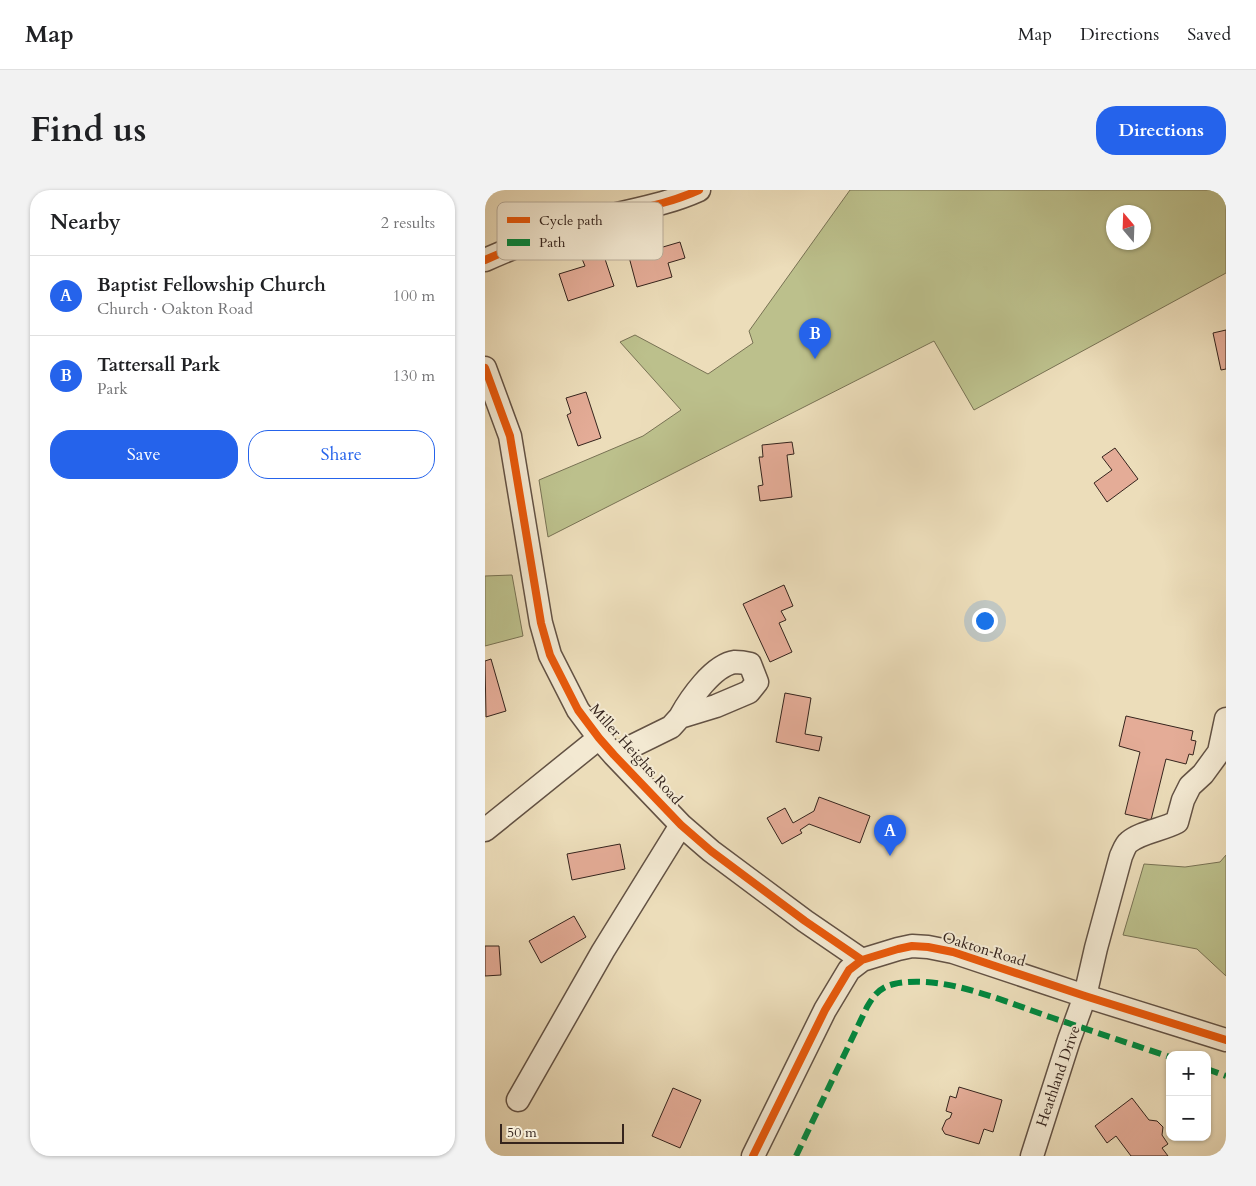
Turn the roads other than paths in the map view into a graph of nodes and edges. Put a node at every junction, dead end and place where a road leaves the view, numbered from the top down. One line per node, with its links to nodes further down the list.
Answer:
1 (699, 190): 2 (street)
2 (663, 204)
3 (497, 255): 4 (street)
4 (485, 260)
5 (485, 368): 8 (street, Miller Heights Road)
6 (680, 717): 9 (street)
7 (1226, 718): 13 (street, Heathland Drive)
8 (599, 738): 9 (street, Miller Heights Road); 11 (street)
9 (614, 755): 10 (street, Miller Heights Road)
10 (681, 825): 12 (street, Miller Heights Road); 15 (street)
11 (485, 830)
12 (863, 960): 13 (street, Oakton Road); 16 (street, Oakton Road)
13 (1085, 996): 14 (street, Oakton Road); 17 (street, Heathland Drive)
14 (1226, 1040)
15 (518, 1100)
16 (753, 1156)
17 (1032, 1156)

